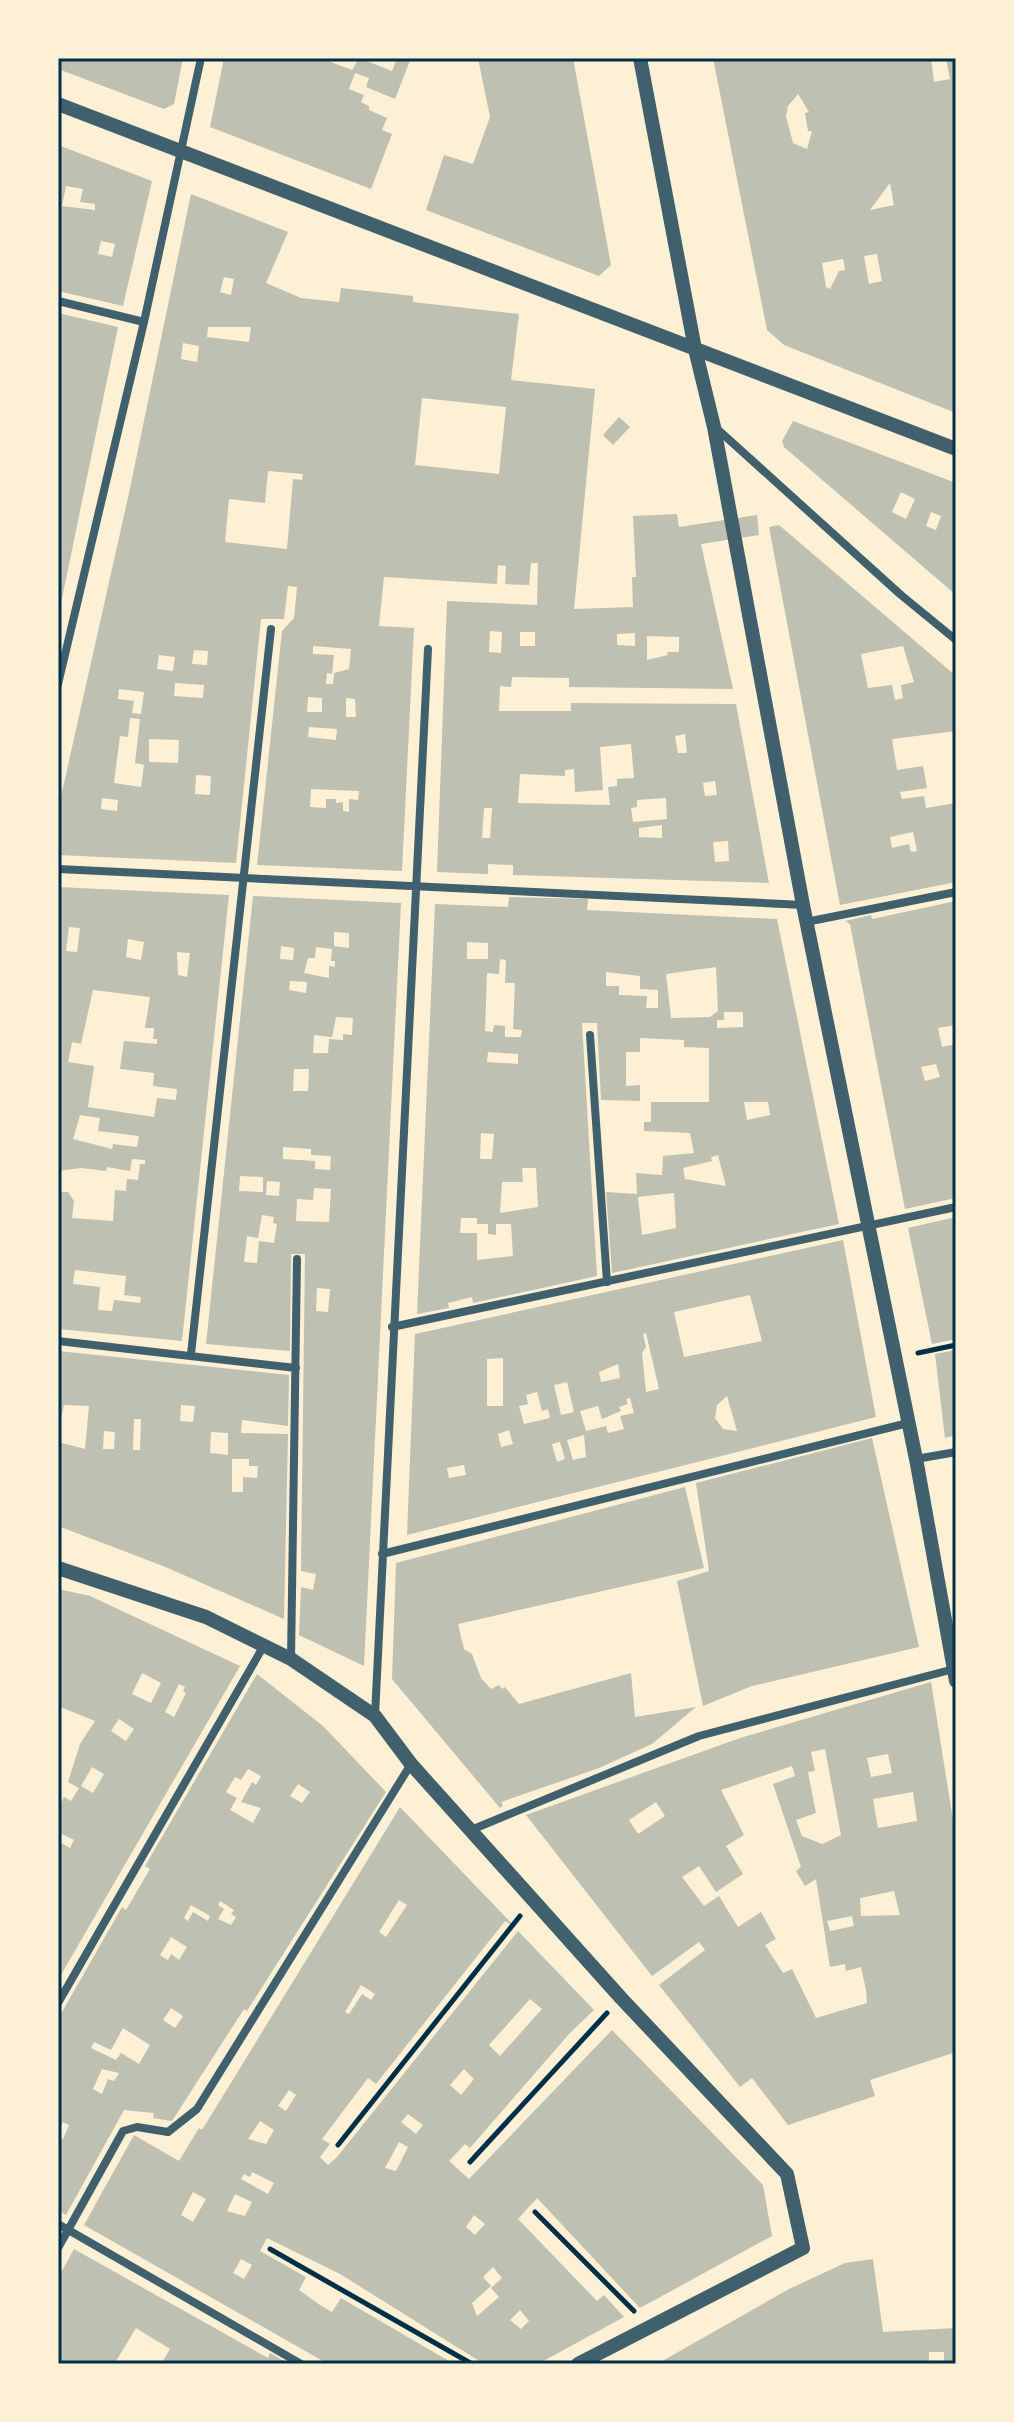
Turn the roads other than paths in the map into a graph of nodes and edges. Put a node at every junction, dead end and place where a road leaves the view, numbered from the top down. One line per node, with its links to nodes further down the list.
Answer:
1 (201, 58): 4 (street)
2 (640, 58): 7 (street)
3 (58, 104): 4 (street)
4 (180, 152): 6 (street); 7 (street)
5 (58, 301): 6 (street)
6 (144, 322): 13 (street)
7 (695, 349): 8 (street); 9 (street)
8 (714, 427): 11 (street); 18 (street)
9 (956, 449)
10 (271, 629): 15 (street)
11 (956, 640)
12 (428, 649): 16 (street)
13 (58, 684)
14 (58, 869): 15 (street)
15 (242, 879): 16 (street); 27 (street)
16 (415, 886): 18 (street); 25 (street)
17 (956, 892): 19 (street)
18 (803, 905): 19 (street)
19 (806, 922): 22 (street)
20 (590, 1035): 24 (street)
21 (956, 1207): 22 (street)
22 (867, 1226): 24 (street); 29 (street)
23 (297, 1259): 28 (street)
24 (607, 1282): 25 (street)
25 (392, 1327): 32 (street)
26 (58, 1341): 27 (street)
27 (191, 1354): 28 (street)
28 (296, 1368): 35 (street)
29 (908, 1423): 31 (street); 32 (street)
30 (956, 1452): 31 (street)
31 (916, 1459): 36 (street)
32 (382, 1554): 37 (street)
33 (58, 1568): 34 (street)
34 (263, 1647): 35 (street); 40 (street)
35 (291, 1659): 37 (street)
36 (955, 1675): 39 (street)
37 (375, 1716): 38 (street)
38 (411, 1764): 39 (street); 42 (street)
39 (471, 1830): 45 (street)
40 (58, 2003)
41 (58, 2224): 42 (street)
42 (68, 2230): 43 (street); 44 (street)
43 (58, 2248)
44 (301, 2364)
45 (578, 2364)

